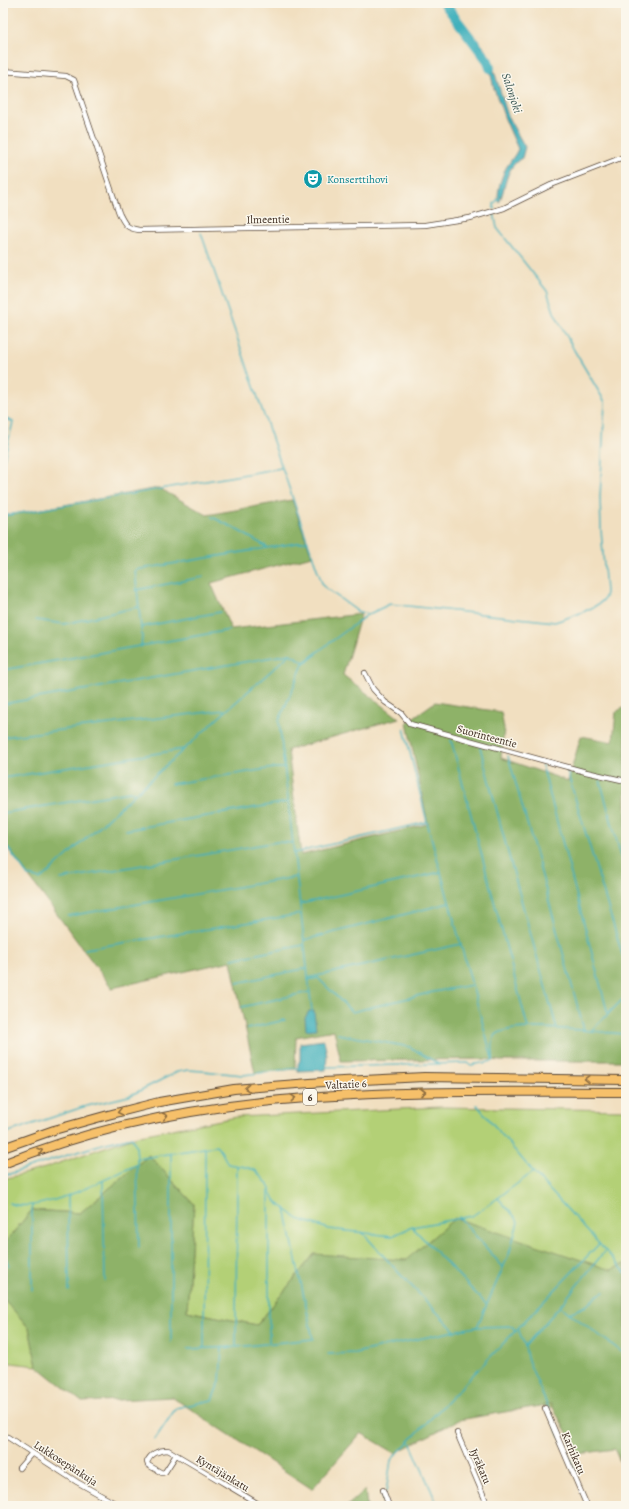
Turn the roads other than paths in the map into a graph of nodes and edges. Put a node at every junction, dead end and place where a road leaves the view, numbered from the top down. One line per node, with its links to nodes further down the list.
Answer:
1 (3, 71): 2 (street, Ilmeentie)
2 (626, 156)
3 (365, 673): 4 (street, Suorinteentie)
4 (626, 781)
5 (626, 1080): 7 (highway, Valtatie 6 / 6, one-way to 7)
6 (626, 1092): 8 (highway, Valtatie 6 / 6, one-way to 6)
7 (3, 1148)
8 (3, 1164)
9 (545, 1408): 20 (street, Karhikatu)
10 (457, 1433): 19 (street, Jyräkatu)
11 (3, 1434): 12 (street, Lukkosepänkuja)
12 (32, 1453): 14 (street); 16 (street, Lukkosepänkuja)
13 (176, 1455): 13 (street, Kyntäjänkatu); 17 (street, Kyntäjänkatu)
14 (19, 1468)
15 (383, 1490): 18 (street)
16 (120, 1506)
17 (262, 1506)
18 (390, 1506)
19 (488, 1506)
20 (587, 1506)

